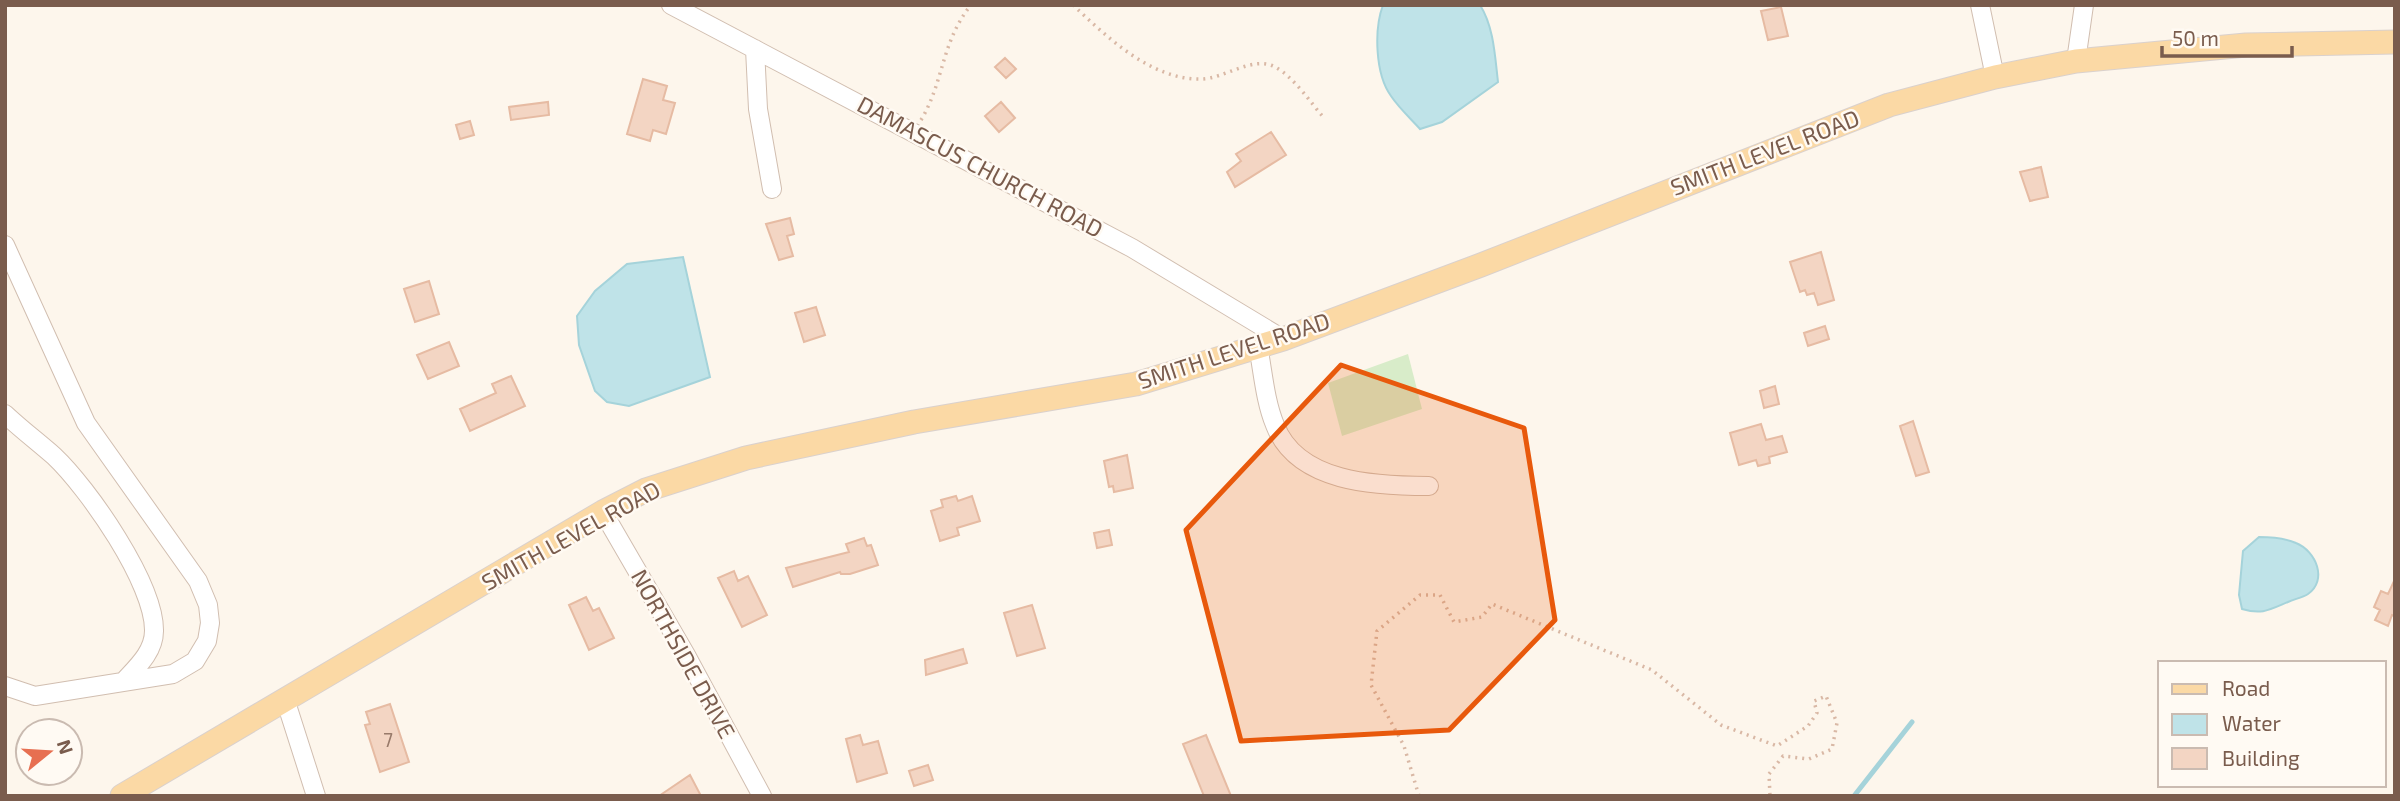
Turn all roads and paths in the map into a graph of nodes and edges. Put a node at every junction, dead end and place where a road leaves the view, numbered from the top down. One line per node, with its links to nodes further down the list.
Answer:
1 (971, 5): 11 (path)
2 (1073, 5): 10 (path)
3 (1980, 5): 9 (street)
4 (2084, 5): 8 (street)
5 (677, 7): 7 (street, DAMASCUS CHURCH ROAD)
6 (2395, 42): 8 (main road, SMITH LEVEL ROAD)
7 (755, 49): 11 (street, DAMASCUS CHURCH ROAD); 12 (street)
8 (2076, 61): 9 (main road, SMITH LEVEL ROAD)
9 (1995, 77): 14 (main road, SMITH LEVEL ROAD)
10 (1324, 118)
11 (914, 132): 14 (street, DAMASCUS CHURCH ROAD)
12 (772, 189)
13 (5, 245): 19 (street)
14 (1283, 338): 15 (main road, SMITH LEVEL ROAD)
15 (1258, 346): 17 (street); 18 (main road, SMITH LEVEL ROAD)
16 (5, 414): 19 (street)
17 (1429, 486)
18 (603, 512): 21 (main road, SMITH LEVEL ROAD); 24 (street, NORTHSIDE DRIVE)
19 (125, 680): 20 (street)
20 (5, 686)
21 (285, 699): 22 (main road, SMITH LEVEL ROAD); 23 (street)
22 (122, 796)
23 (316, 796)
24 (762, 796)
25 (1419, 796): 26 (path)
26 (1770, 796)

